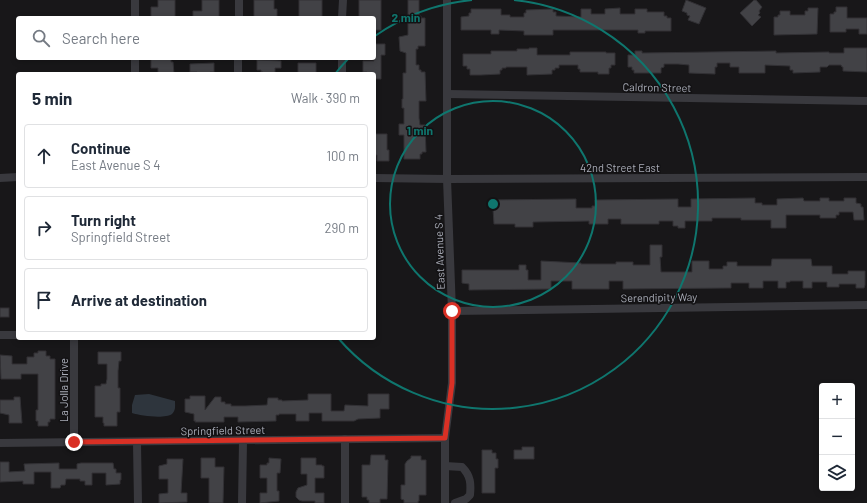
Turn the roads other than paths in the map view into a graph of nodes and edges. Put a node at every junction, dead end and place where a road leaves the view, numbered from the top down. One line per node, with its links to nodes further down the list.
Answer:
1 (135, 0): 5 (street)
2 (239, 0): 6 (street)
3 (342, 0): 7 (street)
4 (447, 0): 14 (street, East Avenue S 4)
5 (135, 16)
6 (239, 16)
7 (342, 16)
8 (135, 60): 11 (street)
9 (238, 60): 12 (street)
10 (342, 60): 13 (street)
11 (135, 72)
12 (238, 72)
13 (342, 72)
14 (446, 94): 15 (street, Caldron Street); 20 (street, East Avenue S 4)
15 (867, 101)
16 (867, 177): 20 (street, 42nd Street East)
17 (0, 178): 18 (street)
18 (16, 178)
19 (376, 178): 20 (street, 42nd Street East)
20 (446, 179): 22 (street, East Avenue S 4)
21 (867, 305): 22 (street, Serendipity Way)
22 (452, 311): 26 (street, East Avenue S 4)
23 (0, 335): 24 (street)
24 (16, 335)
25 (74, 340): 29 (street, La Jolla Drive)
26 (445, 438): 27 (street, Springfield Street); 32 (street, East Avenue S 4)
27 (346, 439): 28 (street, Springfield Street); 35 (street)
28 (243, 441): 30 (street, Springfield Street); 34 (street)
29 (74, 442): 30 (street, Springfield Street); 31 (street, Springfield Street)
30 (137, 442): 33 (street)
31 (0, 443)
32 (445, 466): 36 (street, East Avenue S 4); 37 (street)
33 (138, 503)
34 (242, 503)
35 (345, 503)
36 (445, 503)
37 (456, 503)

